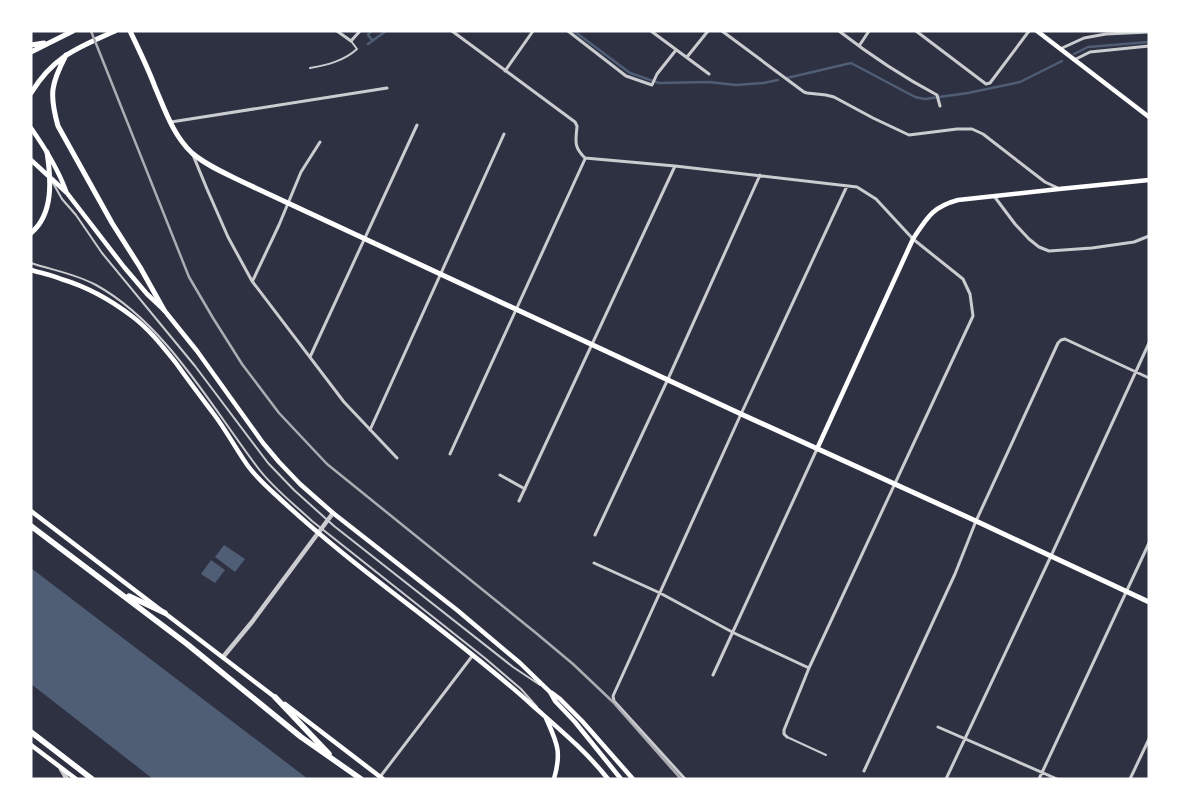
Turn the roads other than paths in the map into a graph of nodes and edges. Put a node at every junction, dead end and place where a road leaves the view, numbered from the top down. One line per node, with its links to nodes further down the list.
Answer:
1 (73, 31): 18 (main road)
2 (115, 31): 26 (main road)
3 (130, 31): 36 (main road)
4 (337, 31): 19 (street)
5 (360, 31): 19 (street)
6 (452, 31): 30 (street)
7 (533, 31): 30 (street)
8 (568, 31): 24 (street)
9 (651, 31): 24 (street)
10 (708, 31): 27 (street)
11 (722, 31): 50 (street)
12 (838, 31): 21 (street)
13 (868, 31): 21 (street)
14 (916, 31): 15 (street)
15 (1029, 31)
16 (1037, 31): 23 (main road)
17 (1149, 32): 23 (street)
18 (50, 42): 20 (main road); 25 (main road)
19 (351, 42): 29 (lane)
20 (31, 44)
21 (858, 46): 34 (street)
22 (1149, 46): 28 (street)
23 (1060, 49): 28 (main road)
24 (676, 50): 27 (street)
25 (31, 52)
26 (66, 55): 33 (main road); 63 (main road)
27 (687, 57): 31 (street)
28 (1073, 60): 35 (main road)
29 (310, 68)
30 (505, 72): 43 (street)
31 (709, 74)
32 (387, 88): 36 (street)
33 (31, 93)
34 (940, 106)
35 (1149, 117)
36 (170, 122): 42 (main road)
37 (416, 125): 56 (street)
38 (31, 128): 41 (main road)
39 (504, 134): 60 (street)
40 (320, 142): 53 (street)
41 (47, 152): 46 (main road); 51 (main road)
42 (193, 154): 53 (main road); 61 (street)
43 (585, 158): 45 (street); 62 (street)
44 (31, 160): 46 (main road)
45 (675, 166): 47 (street); 65 (street)
46 (50, 176): 51 (main road); 54 (main road); 81 (lane)
47 (760, 176): 49 (street); 69 (street)
48 (1149, 180): 50 (main road)
49 (847, 186): 57 (street); 70 (street)
50 (1059, 189): 52 (main road)
51 (67, 192): 63 (main road)
52 (994, 196): 55 (street); 57 (main road)
53 (287, 203): 56 (main road); 61 (street)
54 (31, 233)
55 (1149, 236)
56 (364, 238): 60 (main road); 66 (street)
57 (913, 239): 72 (main road); 76 (street)
58 (31, 263): 84 (lane)
59 (31, 270): 84 (main road)
60 (441, 274): 62 (main road); 71 (street)
61 (252, 281): 66 (street)
62 (516, 309): 65 (main road); 73 (street)
63 (164, 310): 80 (main road)
64 (1149, 343): 67 (street)
65 (592, 344): 69 (main road); 77 (street)
66 (310, 358): 71 (street)
67 (1135, 372): 68 (street); 82 (street); 87 (street)
68 (1149, 378)
69 (668, 380): 70 (main road); 85 (street)
70 (740, 414): 72 (main road); 91 (street)
71 (370, 430): 74 (street)
72 (817, 449): 76 (main road); 94 (street)
73 (450, 454)
74 (397, 458)
75 (500, 476): 77 (street)
76 (895, 485): 82 (main road); 97 (street)
77 (525, 489): 78 (street)
78 (519, 501)
79 (31, 511): 93 (main road)
80 (333, 513): 81 (street); 99 (main road)
81 (328, 520): 84 (street); 99 (lane)
82 (976, 521): 87 (main road); 111 (street)
83 (31, 526): 89 (highway)
84 (320, 531): 95 (main road); 96 (street); 101 (lane)
85 (595, 534)
86 (1149, 543): 90 (street)
87 (1050, 556): 90 (main road); 106 (street)
88 (594, 563): 91 (street)
89 (110, 585): 93 (highway); 109 (highway)
90 (1126, 591): 92 (main road); 112 (street)
91 (660, 593): 94 (street); 122 (street)
92 (1149, 602)
93 (165, 613): 96 (main road)
94 (734, 633): 97 (street); 98 (street)
95 (474, 655): 101 (main road); 113 (street)
96 (223, 657): 100 (main road)
97 (810, 668): 104 (street)
98 (713, 675)
99 (550, 692): 120 (main road); 121 (main road)
100 (275, 697): 109 (highway); 113 (main road)
101 (546, 717): 118 (main road); 119 (main road)
102 (938, 727): 106 (street)
103 (31, 732): 116 (highway)
104 (787, 736): 108 (lane)
105 (1149, 739): 126 (street)
106 (965, 740): 112 (street); 123 (street)
107 (31, 744): 110 (main road)
108 (826, 755)
109 (338, 763): 117 (highway)
110 (59, 766): 114 (street); 115 (main road)
111 (864, 771)
112 (1042, 772): 124 (street); 125 (street)
113 (382, 778)
114 (68, 779)
115 (76, 779)
116 (92, 779)
117 (361, 779)
118 (554, 779)
119 (608, 779)
120 (621, 779)
121 (633, 779)
122 (685, 779)
123 (946, 779)
124 (1039, 779)
125 (1057, 779)
126 (1130, 779)

